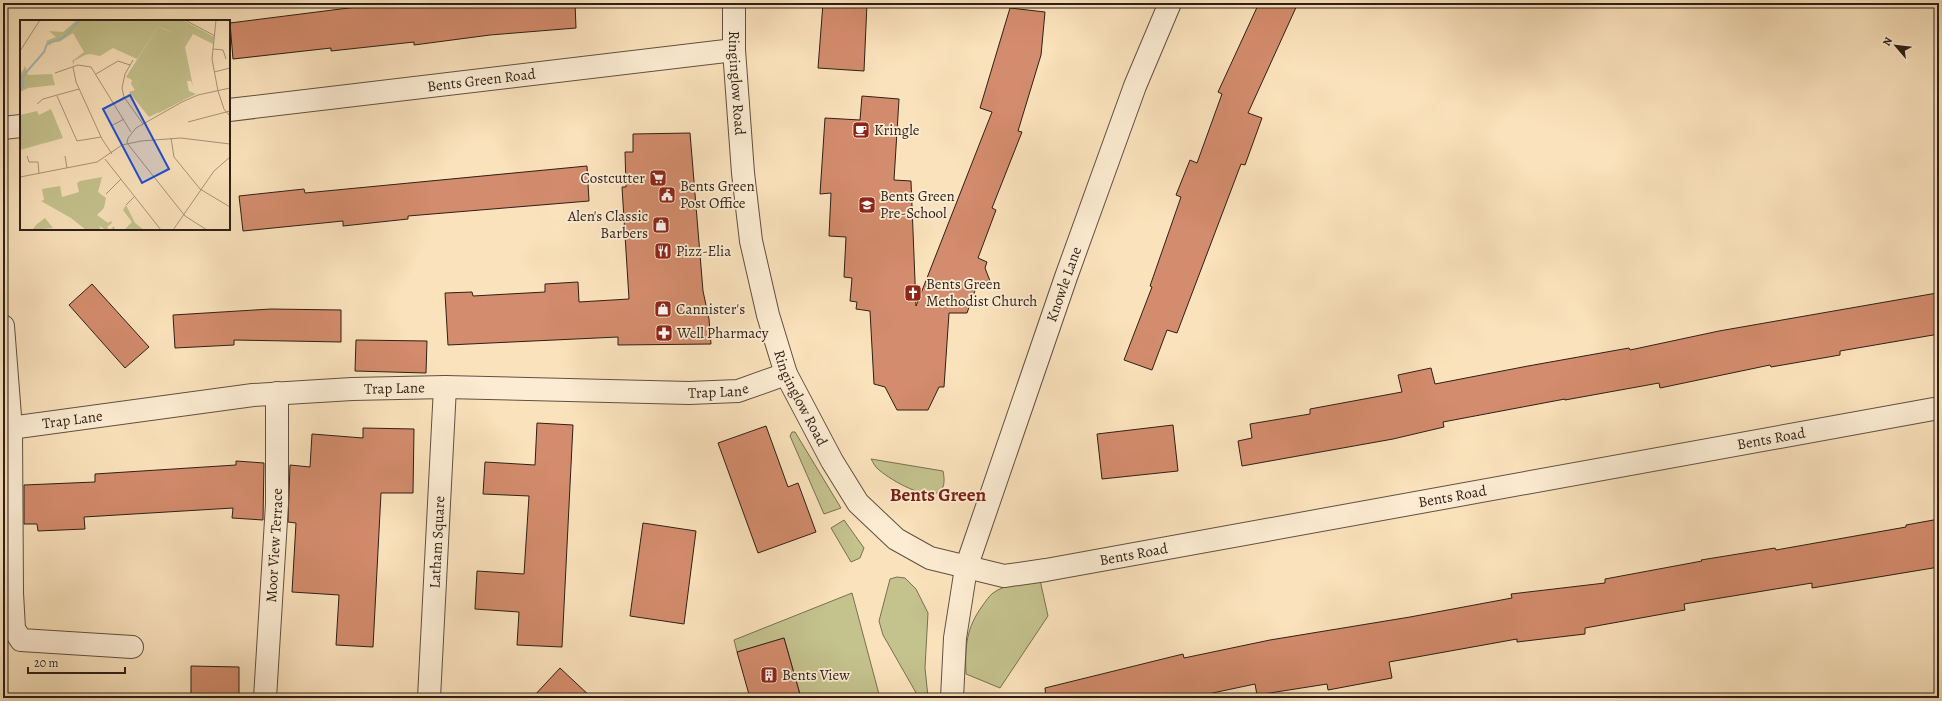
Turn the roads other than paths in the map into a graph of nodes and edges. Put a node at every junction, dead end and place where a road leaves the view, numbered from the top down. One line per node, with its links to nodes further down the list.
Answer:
1 (734, 3): 3 (street, Ringinglow Road)
2 (1170, 3): 13 (street, Knowle Lane)
3 (734, 50): 4 (street, Bents Green Road); 8 (street, Ringinglow Road)
4 (230, 110)
5 (20, 126): 6 (street)
6 (3, 128)
7 (3, 326): 12 (street)
8 (786, 374): 9 (street, Trap Lane); 13 (street, Ringinglow Road)
9 (445, 386): 10 (street, Trap Lane); 16 (street, Latham Square)
10 (277, 393): 12 (street, Trap Lane); 15 (street, Moor View Terrace)
11 (1939, 408): 13 (street, Bents Road)
12 (7, 429): 14 (street)
13 (966, 568): 17 (street)
14 (132, 647)
15 (265, 698)
16 (429, 698)
17 (952, 698)

